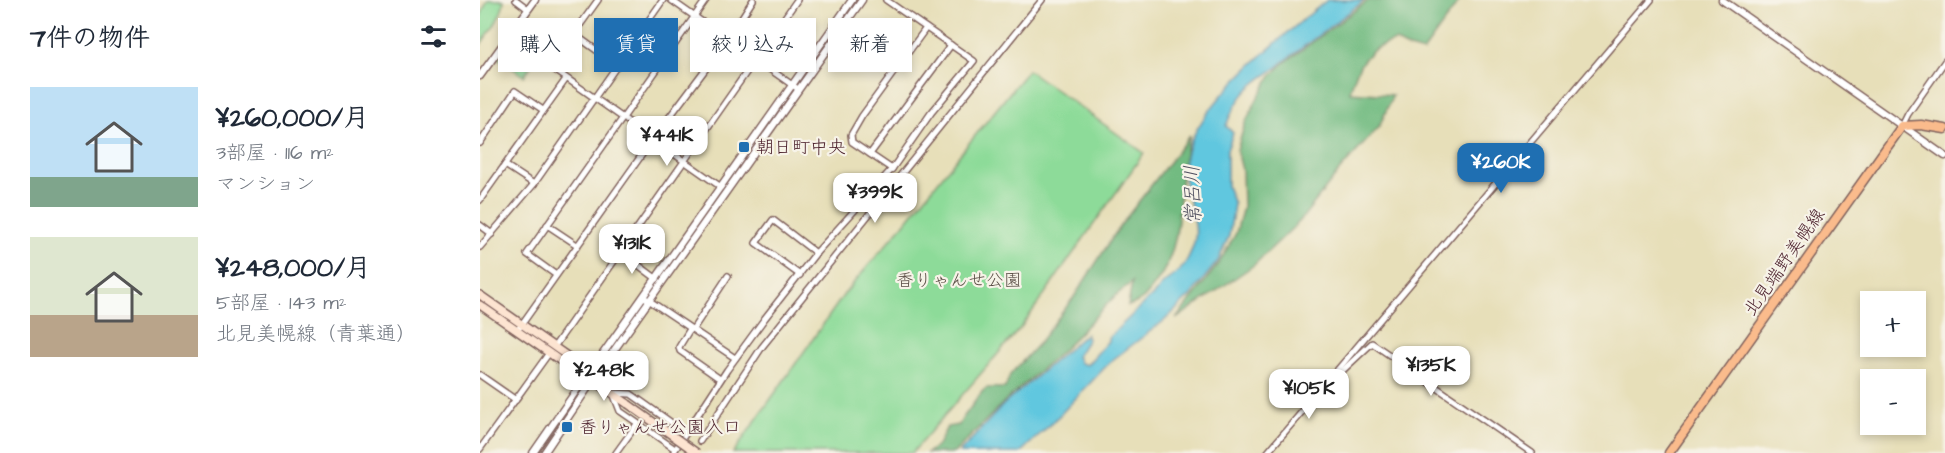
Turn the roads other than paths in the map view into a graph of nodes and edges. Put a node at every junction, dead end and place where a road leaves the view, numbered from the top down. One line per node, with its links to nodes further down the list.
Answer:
1 (516, 0): 15 (street)
2 (535, 0): 15 (street)
3 (598, 0): 22 (street)
4 (663, 0): 18 (street)
5 (671, 0): 16 (street)
6 (706, 0): 16 (street)
7 (753, 0): 20 (street)
8 (797, 0): 21 (street)
9 (852, 0): 34 (street)
10 (862, 0): 34 (street)
11 (886, 0): 23 (street)
12 (1042, 0): 76 (street)
13 (1650, 0): 68 (street)
14 (1722, 0): 38 (street)
15 (528, 9): 17 (street)
16 (694, 16): 19 (street); 37 (street)
17 (522, 18)
18 (651, 18)
19 (697, 18)
20 (741, 18)
21 (784, 18)
22 (582, 23)
23 (926, 28): 24 (street); 42 (street)
24 (951, 45): 42 (street); 46 (street)
25 (498, 51): 32 (street)
26 (1945, 61): 38 (street)
27 (557, 72): 33 (street)
28 (613, 72): 35 (street)
29 (703, 72): 40 (street)
30 (747, 72): 44 (street)
31 (774, 72): 34 (street)
32 (480, 76)
33 (566, 79): 35 (street); 36 (street)
34 (795, 87): 48 (street); 62 (street)
35 (594, 98): 37 (street); 47 (street)
36 (543, 110): 41 (street); 45 (street)
37 (623, 118): 40 (street); 51 (street)
38 (1902, 126): 39 (main road); 43 (street); 85 (main road, 北見端野美幌線)
39 (1945, 129)
40 (653, 139): 44 (street); 53 (street)
41 (480, 143)
42 (870, 154): 46 (street)
43 (1945, 156)
44 (685, 161): 48 (street); 55 (street)
45 (505, 165): 47 (street); 49 (street)
46 (892, 169): 56 (street)
47 (534, 184): 52 (street)
48 (721, 187): 60 (street)
49 (480, 200)
50 (480, 225): 52 (street)
51 (548, 225): 53 (street); 57 (street)
52 (492, 234): 54 (street)
53 (577, 245): 57 (street)
54 (480, 247)
55 (621, 252): 60 (street); 66 (street)
56 (816, 253): 58 (street); 58 (street)
57 (556, 275): 64 (street)
58 (800, 275): 67 (street)
59 (728, 276): 65 (street)
60 (657, 279): 62 (street)
61 (480, 296): 64 (main road)
62 (647, 299): 65 (street); 70 (street)
63 (480, 305): 64 (main road)
64 (519, 327): 66 (main road)
65 (691, 329): 67 (street); 71 (street)
66 (552, 350): 70 (main road); 73 (street)
67 (735, 358): 71 (street)
68 (1335, 374): 83 (street); 84 (street)
69 (480, 375): 73 (street)
70 (590, 377): 72 (main road); 79 (street); 80 (street)
71 (720, 379): 75 (street)
72 (613, 393): 74 (street); 75 (street); 82 (main road, bridge)
73 (516, 400): 77 (street)
74 (638, 424): 78 (street); 81 (street)
75 (686, 433): 78 (street)
76 (700, 441)
77 (481, 445)
78 (674, 451)
79 (533, 453)
80 (544, 453)
81 (616, 453)
82 (697, 453)
83 (1267, 453)
84 (1532, 453)
85 (1670, 453)

